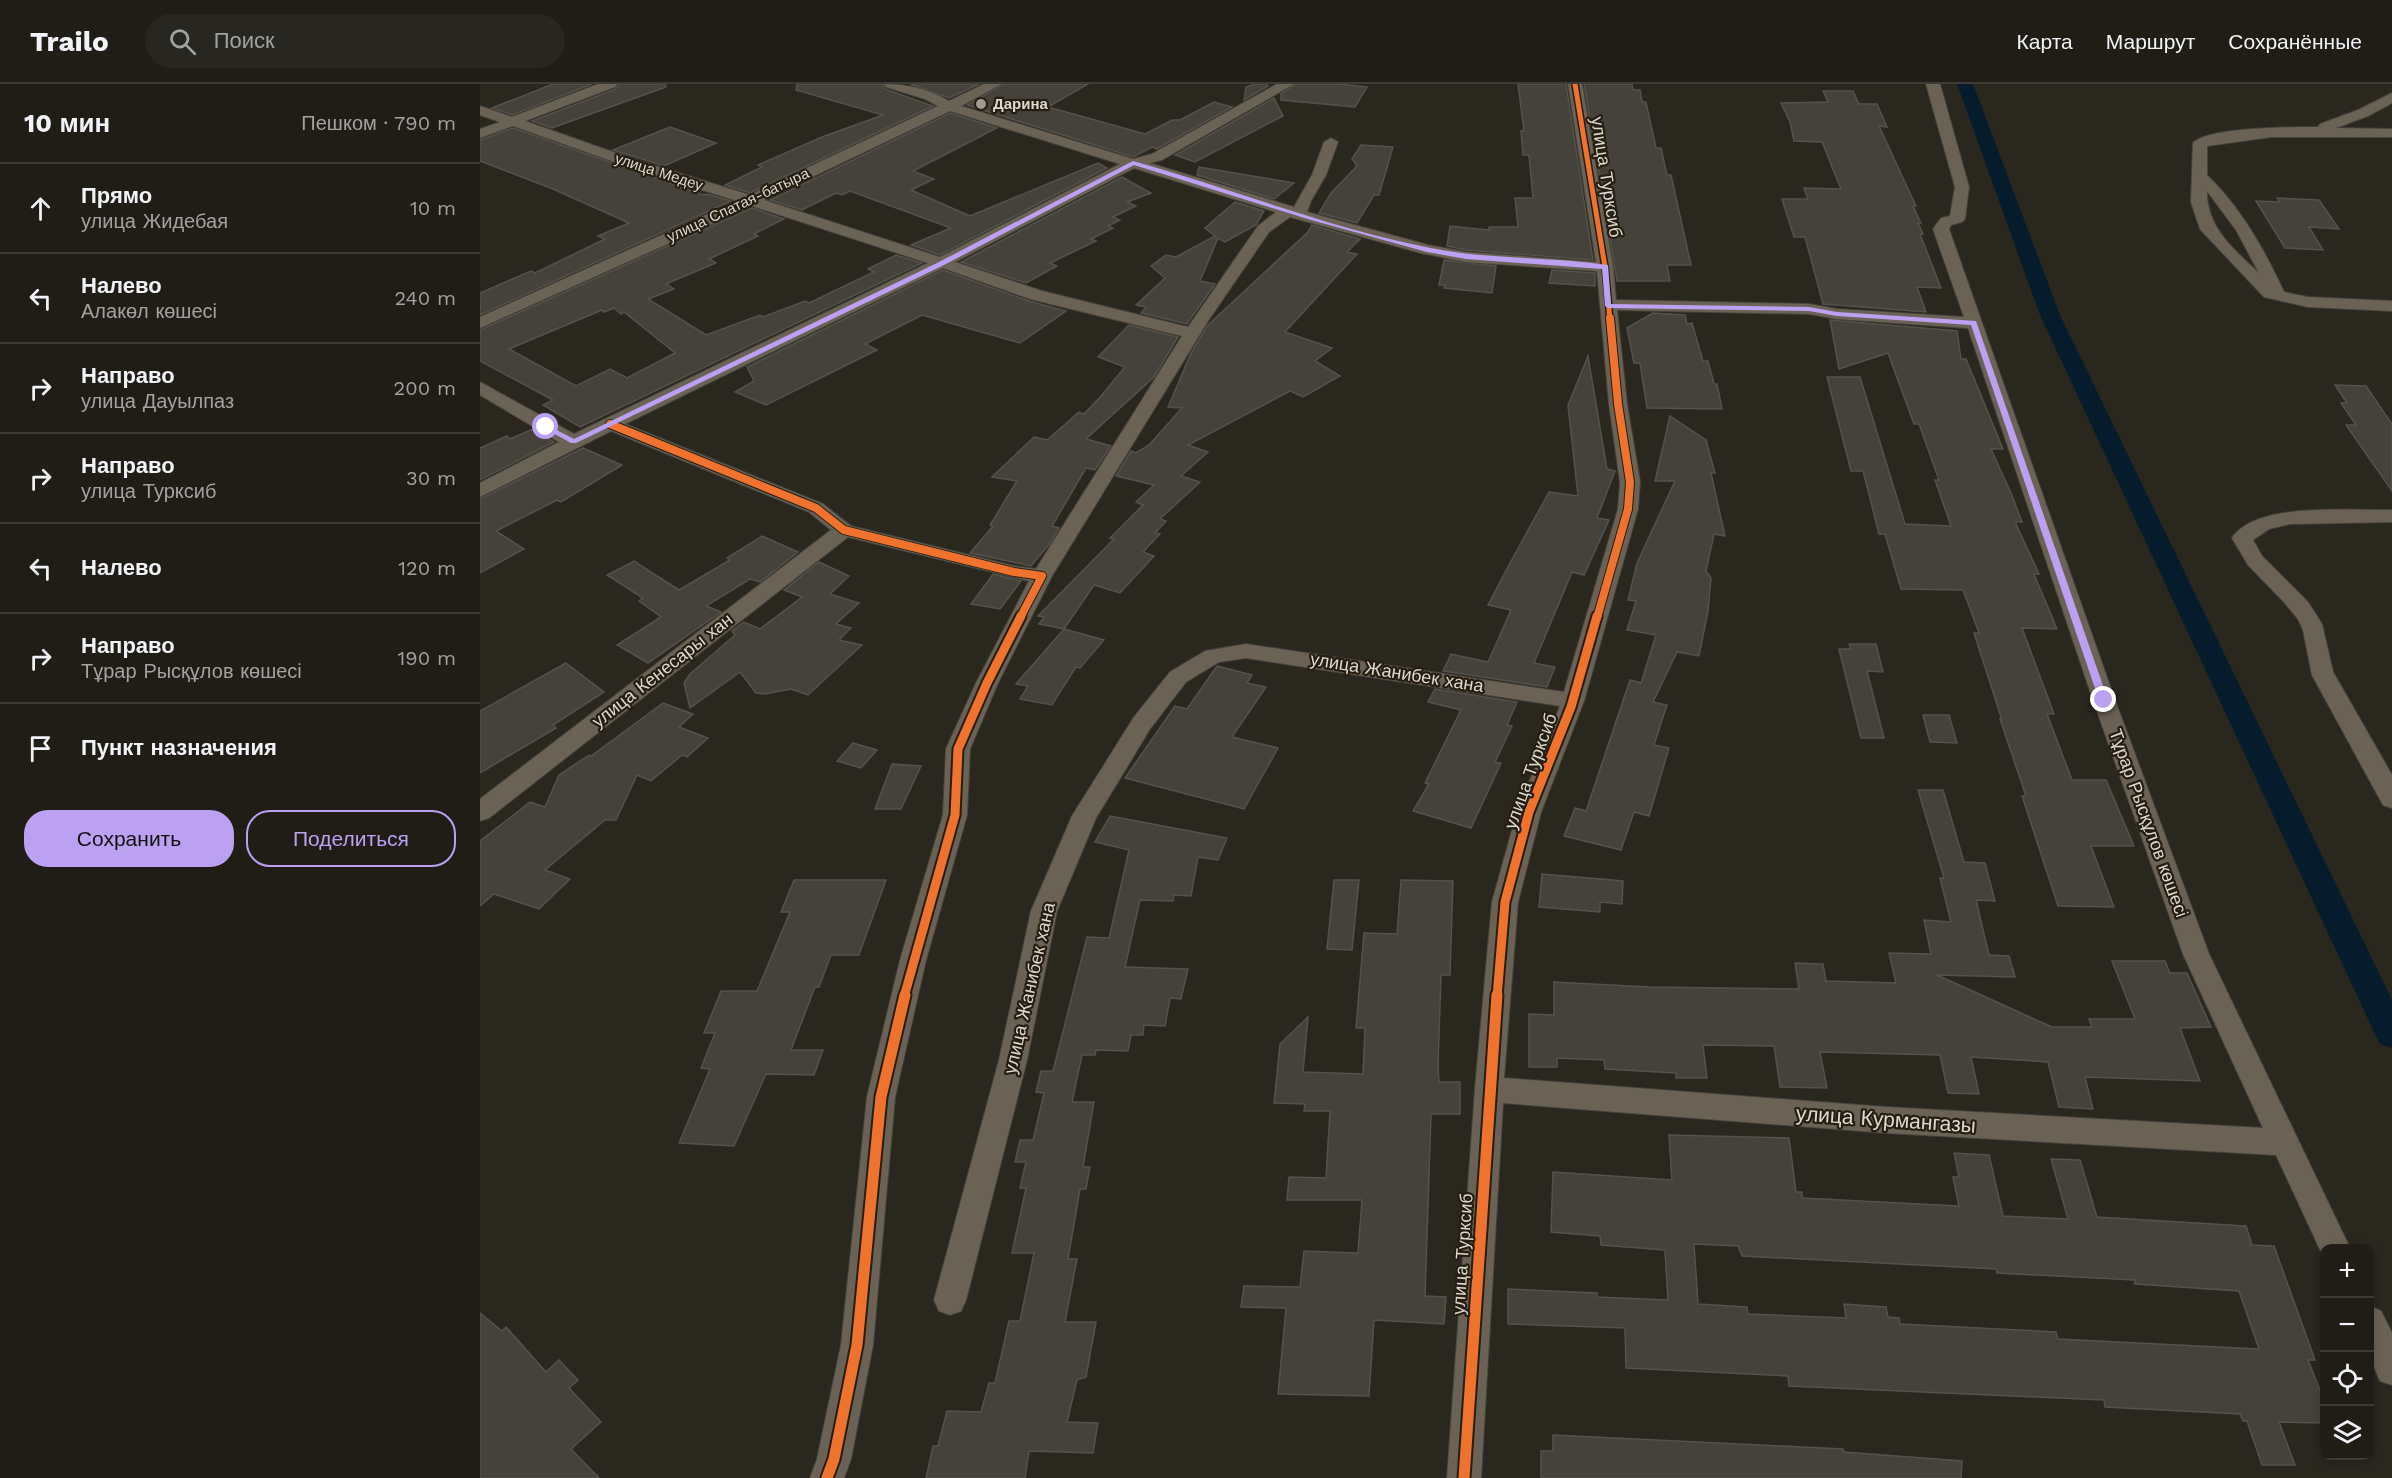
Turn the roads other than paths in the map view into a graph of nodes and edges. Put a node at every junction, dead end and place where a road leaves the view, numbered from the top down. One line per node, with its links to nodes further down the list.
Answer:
1 (610, 84): 10 (street)
2 (891, 84): 8 (street)
3 (995, 84): 8 (street, улица Спатая-батыра)
4 (1287, 84): 15 (street)
5 (1575, 84): 20 (street, улица Турксиб)
6 (1933, 84): 25 (street, Тұрар Рысқұлов көшесі)
7 (2392, 98): 11 (street)
8 (948, 106): 15 (street); 17 (street, улица Спатая-батыра)
9 (480, 111): 10 (street, улица Медеу)
10 (512, 122): 12 (street); 17 (street, улица Медеу)
11 (2299, 133): 13 (street); 16 (street)
12 (480, 134)
13 (2392, 134)
14 (1331, 142): 18 (street)
15 (1133, 163): 18 (street); 19 (street)
16 (2200, 176): 21 (street); 21 (street)
17 (750, 201): 19 (street, улица Медеу); 24 (street, улица Спатая-батыра)
18 (1294, 212): 20 (street); 26 (street)
19 (941, 263): 26 (street, улица Медеу); 28 (street)
20 (1605, 267): 22 (street, улица Турксиб)
21 (2277, 295): 23 (street)
22 (1608, 306): 25 (street); 34 (street, улица Турксиб)
23 (2392, 306)
24 (480, 323)
25 (1974, 323): 38 (street, Тұрар Рысқұлов көшесі)
26 (1193, 333): 33 (street)
27 (480, 387): 29 (street)
28 (610, 424): 29 (street); 32 (street)
29 (573, 442): 30 (street)
30 (480, 491)
31 (2392, 516): 35 (street)
32 (844, 530): 33 (street); 36 (street, улица Кенесары хан)
33 (1042, 576): 43 (street)
34 (1573, 701): 37 (street, улица Турксиб); 40 (street, улица Жанибек хана)
35 (2392, 799)
36 (480, 812)
37 (1489, 1089): 38 (street, улица Курмангазы); 44 (street, улица Турксиб)
38 (2284, 1142): 39 (street, Тұрар Рысқұлов көшесі)
39 (2333, 1244)
40 (950, 1300)
41 (2374, 1331): 42 (street)
42 (2392, 1369)
43 (827, 1478)
44 (1464, 1478)

